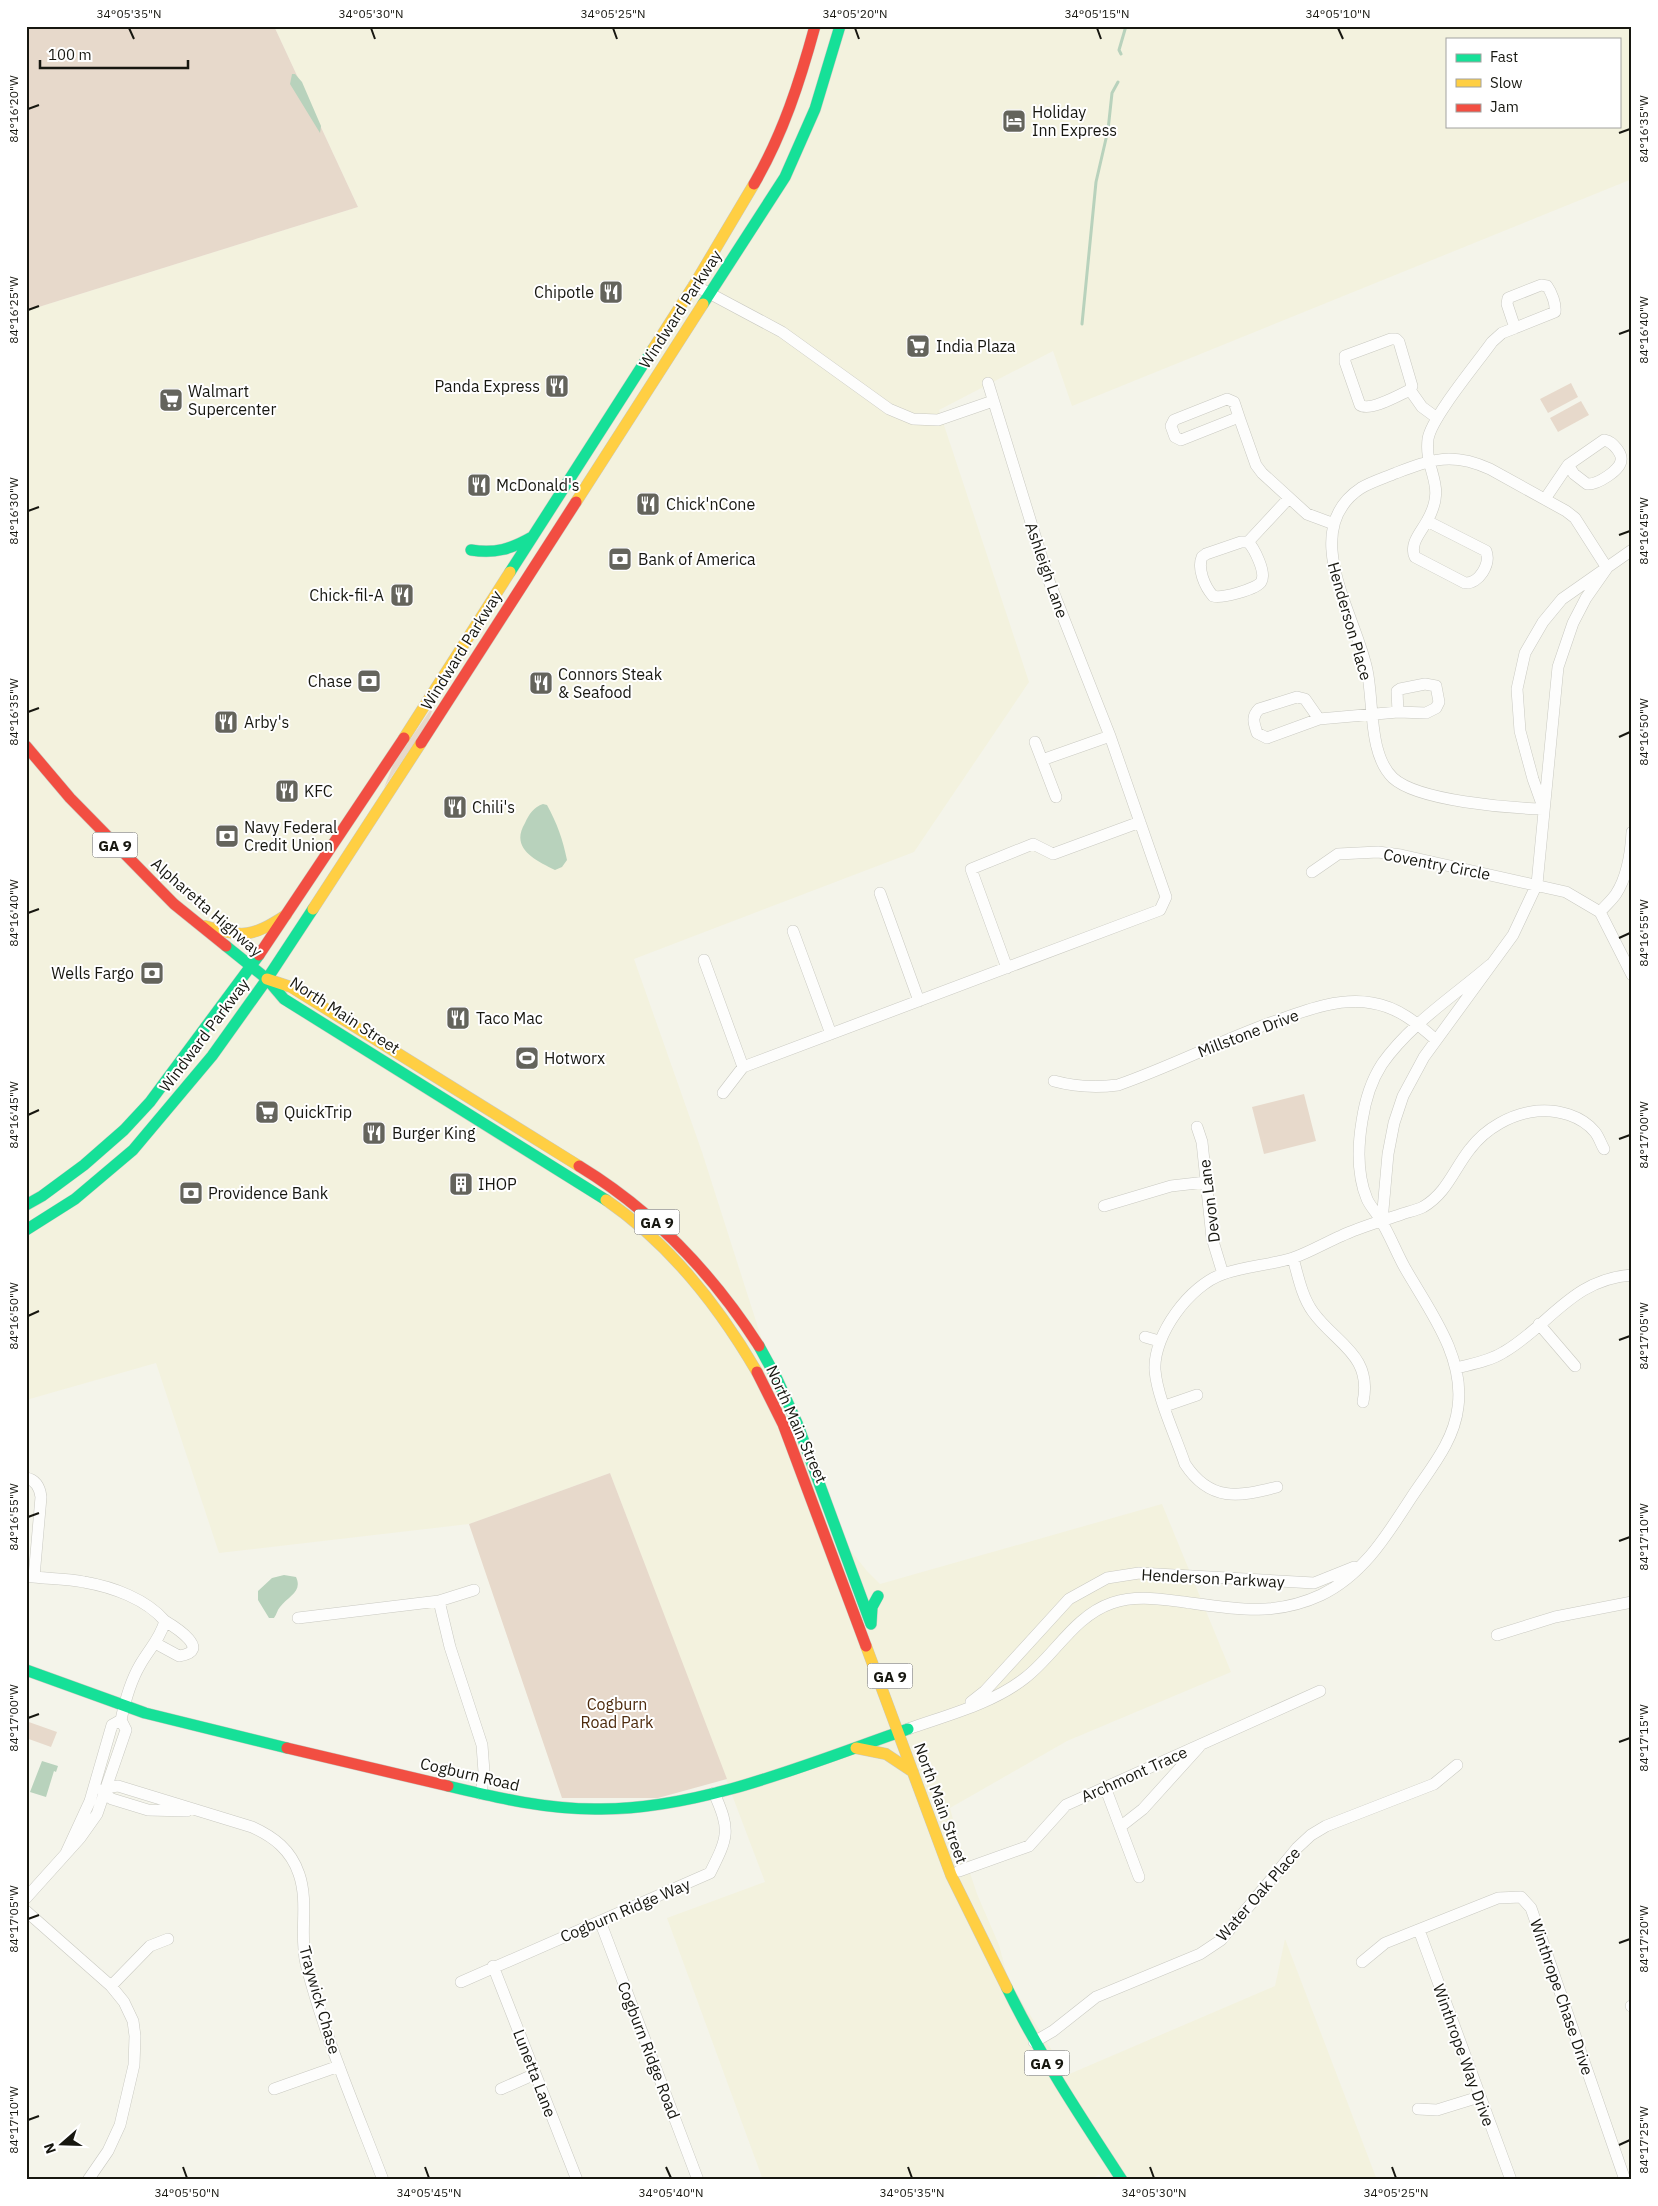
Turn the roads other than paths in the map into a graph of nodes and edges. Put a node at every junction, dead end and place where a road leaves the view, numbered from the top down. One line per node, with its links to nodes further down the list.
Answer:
1 (815, 26): 3 (main road, Windward Parkway)
2 (840, 26): 4 (main road, Windward Parkway)
3 (694, 285): 4 (street); 17 (main road, Windward Parkway)
4 (709, 293): 8 (street); 45 (main road, Windward Parkway)
5 (1515, 328): 5 (street); 10 (street)
6 (988, 383): 8 (street, Ashleigh Lane)
7 (1410, 390): 7 (street); 10 (street)
8 (993, 401): 25 (street, Ashleigh Lane)
9 (1239, 418): 9 (street); 13 (street)
10 (1437, 418): 11 (street)
11 (1431, 460): 14 (street, Henderson Place); 15 (street); 16 (street, Henderson Place)
12 (1568, 465): 12 (street); 14 (street)
13 (1289, 498): 16 (street); 18 (street)
14 (1545, 499): 21 (street, Henderson Place)
15 (1427, 521): 15 (street)
16 (1334, 524): 23 (street, Henderson Place)
17 (535, 535): 19 (main road); 37 (main road, Windward Parkway)
18 (1248, 542): 18 (street)
19 (471, 550)
20 (1632, 550): 21 (street, Henderson Parkway)
21 (1607, 568): 30 (street, Henderson Parkway); 30 (street, Henderson Parkway)
22 (1398, 712): 23 (street)
23 (1373, 714): 24 (street); 30 (street, Henderson Place)
24 (1320, 719): 24 (street)
25 (1110, 736): 28 (street); 31 (street, Ashleigh Lane)
26 (1035, 742): 28 (street)
27 (26, 746): 38 (main road, Alpharetta Highway / GA 9)
28 (1042, 760): 29 (street)
29 (1056, 797)
30 (1543, 809): 34 (street, Henderson Parkway)
31 (1140, 822): 43 (street, Ashleigh Lane); 43 (street)
32 (1632, 832): 36 (street)
33 (1312, 872): 34 (street, Coventry Circle)
34 (1537, 884): 36 (street, Coventry Circle); 41 (street, Henderson Parkway)
35 (880, 894): 46 (street)
36 (1600, 912): 44 (street)
37 (286, 915): 38 (main road); 42 (main road, Windward Parkway)
38 (198, 924): 42 (main road, Alpharetta Highway / GA 9)
39 (792, 931): 48 (street)
40 (704, 960): 50 (street)
41 (1490, 965): 47 (street, Henderson Parkway); 49 (street, Henderson Parkway)
42 (251, 967): 45 (main road, Alpharetta Highway / GA 9); 56 (main road, Windward Parkway)
43 (1007, 968): 46 (street, Ashleigh Lane)
44 (1632, 975)
45 (267, 979): 59 (main road, Windward Parkway); 76 (main road, North Main Street / GA 9); 88 (main road, North Main Street / GA 9)
46 (919, 1001): 48 (street, Ashleigh Lane)
47 (1419, 1025): 49 (street, Millstone Drive); 51 (street, Millstone Drive); 58 (street, Henderson Parkway)
48 (831, 1034): 50 (street, Ashleigh Lane)
49 (1436, 1040): 58 (street, Henderson Parkway)
50 (743, 1067): 52 (street)
51 (1054, 1081)
52 (724, 1094)
53 (1197, 1127): 55 (street, Devon Lane)
54 (1604, 1149): 58 (street)
55 (1206, 1182): 57 (street); 61 (street, Devon Lane)
56 (26, 1205)
57 (1104, 1206)
58 (1382, 1221): 60 (street); 67 (street, Henderson Parkway)
59 (26, 1230)
60 (1293, 1258): 61 (street); 69 (street)
61 (1222, 1274): 65 (street)
62 (1632, 1275): 63 (street)
63 (1539, 1324): 66 (street); 67 (street)
64 (1145, 1336): 65 (street)
65 (1159, 1341): 70 (street)
66 (1575, 1366)
67 (1457, 1368): 73 (street, Henderson Parkway)
68 (1197, 1395): 70 (street)
69 (1363, 1402)
70 (1165, 1406): 72 (street)
71 (26, 1478): 74 (street)
72 (1277, 1487)
73 (1366, 1561): 87 (street, Henderson Parkway); 87 (street, Henderson Parkway)
74 (30, 1577): 80 (street)
75 (474, 1590): 77 (street)
76 (878, 1596)
77 (439, 1601): 79 (street); 96 (street)
78 (1632, 1602): 81 (street)
79 (298, 1618)
80 (165, 1622): 82 (street); 82 (street)
81 (1497, 1636)
82 (155, 1643): 86 (street)
83 (881, 1652): 88 (main road, North Main Street / GA 9)
84 (26, 1670): 86 (main road, Cogburn Road)
85 (1320, 1691): 89 (street, Archmont Trace)
86 (124, 1706): 94 (street); 96 (main road, Cogburn Road)
87 (958, 1712): 88 (street, Henderson Parkway)
88 (903, 1731): 90 (main road, Cogburn Road); 92 (main road, North Main Street / GA 9); 98 (main road, North Main Street / GA 9)
89 (1202, 1743): 93 (street, Archmont Trace); 97 (street)
90 (856, 1748): 92 (main road); 95 (main road, Cogburn Road)
91 (1457, 1765): 110 (street, Water Oak Place)
92 (913, 1772): 105 (main road, North Main Street / GA 9)
93 (1105, 1787): 97 (street); 98 (street, Archmont Trace)
94 (100, 1789): 100 (street); 111 (street, Traywick Chase)
95 (714, 1793): 96 (main road, Cogburn Road); 102 (street, Cogburn Ridge Way)
96 (481, 1794)
97 (1120, 1827): 99 (street)
98 (959, 1871): 105 (main road, North Main Street / GA 9)
99 (1139, 1878)
100 (26, 1898)
101 (26, 1911): 109 (street)
102 (600, 1921): 107 (street, Cogburn Ridge Way); 120 (street, Cogburn Ridge Road)
103 (1420, 1930): 106 (street, Winthrope Chase Drive); 115 (street, Winthrope Way Drive); 123 (street, Winthrope Chase Drive)
104 (168, 1939): 109 (street)
105 (982, 1940): 110 (main road, North Main Street / GA 9)
106 (1362, 1962)
107 (494, 1966): 108 (street, Cogburn Ridge Way); 112 (street, Lunetta Lane)
108 (461, 1982)
109 (111, 1986): 118 (street)
110 (1034, 2042): 121 (main road, North Main Street / GA 9)
111 (339, 2066): 113 (street); 119 (street, Traywick Chase)
112 (535, 2074): 114 (street); 117 (street, Lunetta Lane)
113 (274, 2089)
114 (501, 2089)
115 (1479, 2097): 116 (street); 122 (street, Winthrope Way Drive)
116 (1418, 2109)
117 (575, 2179)
118 (88, 2180)
119 (383, 2180)
120 (698, 2180)
121 (1122, 2180)
122 (1510, 2180)
123 (1625, 2180)

